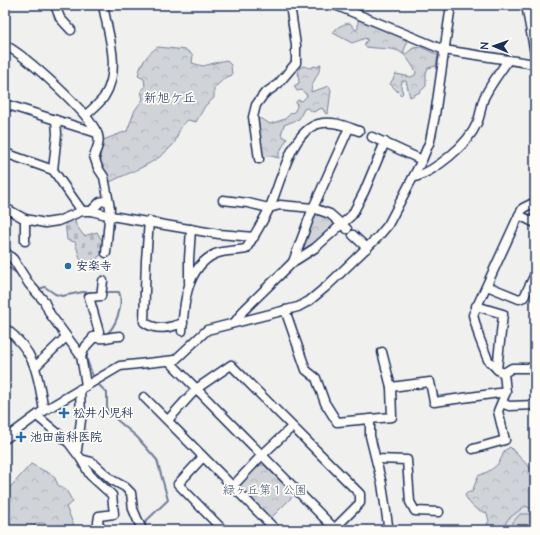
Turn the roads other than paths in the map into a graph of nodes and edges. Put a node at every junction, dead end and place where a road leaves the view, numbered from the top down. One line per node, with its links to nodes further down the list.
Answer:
1 (56, 5): 7 (street)
2 (103, 5): 14 (street)
3 (290, 5): 22 (street)
4 (335, 5): 9 (street)
5 (451, 5): 9 (street)
6 (526, 5): 10 (street)
7 (71, 30)
8 (5, 45): 14 (street)
9 (444, 50): 11 (street); 23 (street)
10 (535, 54)
11 (508, 60): 12 (street); 25 (street)
12 (535, 64)
13 (5, 104): 15 (street)
14 (86, 115): 18 (street)
15 (56, 120): 18 (street); 24 (street)
16 (349, 128): 17 (street); 29 (street); 30 (street)
17 (359, 131)
18 (98, 133): 26 (street)
19 (372, 137): 20 (street)
20 (385, 142): 23 (street); 40 (street)
21 (5, 153): 24 (street)
22 (259, 159)
23 (422, 160): 25 (street)
24 (54, 170): 32 (street)
25 (413, 178): 43 (street)
26 (108, 200): 33 (street); 35 (street)
27 (224, 200): 29 (street)
28 (535, 202): 34 (street)
29 (269, 208): 30 (street); 41 (street)
30 (313, 208): 40 (street); 46 (street)
31 (7, 209): 36 (street)
32 (82, 211): 33 (street); 36 (street)
33 (91, 211): 35 (street)
34 (518, 215): 38 (street); 50 (street)
35 (111, 216): 37 (street); 45 (street)
36 (25, 219): 42 (street)
37 (149, 221): 39 (street); 49 (street)
38 (535, 223)
39 (191, 229): 41 (street); 49 (street)
40 (347, 229): 43 (street); 46 (street)
41 (254, 237): 49 (street)
42 (25, 241)
43 (367, 248): 52 (street)
44 (5, 252): 56 (street)
45 (106, 253)
46 (293, 262): 53 (street)
47 (535, 274): 50 (street)
48 (103, 280): 57 (street)
49 (189, 285)
50 (487, 286): 51 (street)
51 (476, 306): 63 (street); 63 (street)
52 (284, 310): 53 (street); 73 (street)
53 (234, 322): 60 (street)
54 (5, 328): 61 (street)
55 (120, 336): 57 (street)
56 (66, 337): 59 (street); 61 (street)
57 (93, 337): 59 (street)
58 (382, 352): 65 (street)
59 (81, 356): 64 (street)
60 (170, 362): 64 (street); 66 (street)
61 (36, 366): 71 (street)
62 (535, 368): 63 (street)
63 (501, 371): 67 (street)
64 (83, 387): 71 (street); 78 (street)
65 (391, 387): 67 (street); 73 (street)
66 (196, 389): 74 (street); 75 (street); 79 (street)
67 (506, 392): 69 (street)
68 (144, 397): 74 (street)
69 (502, 403): 70 (street); 77 (street)
70 (535, 405)
71 (44, 410): 72 (street)
72 (37, 416): 76 (street); 78 (street)
73 (370, 419): 81 (street)
74 (168, 420): 80 (street)
75 (292, 427): 79 (street); 90 (street)
76 (5, 439)
77 (473, 449)
78 (77, 450): 82 (street)
79 (262, 455): 83 (street); 90 (street)
80 (203, 457): 83 (street); 88 (street)
81 (376, 458): 84 (street); 85 (street)
82 (81, 459): 86 (street); 87 (street)
83 (233, 486): 89 (street)
84 (439, 512)
85 (388, 525)
86 (101, 530)
87 (142, 530)
88 (223, 530)
89 (276, 530)
90 (334, 530)

